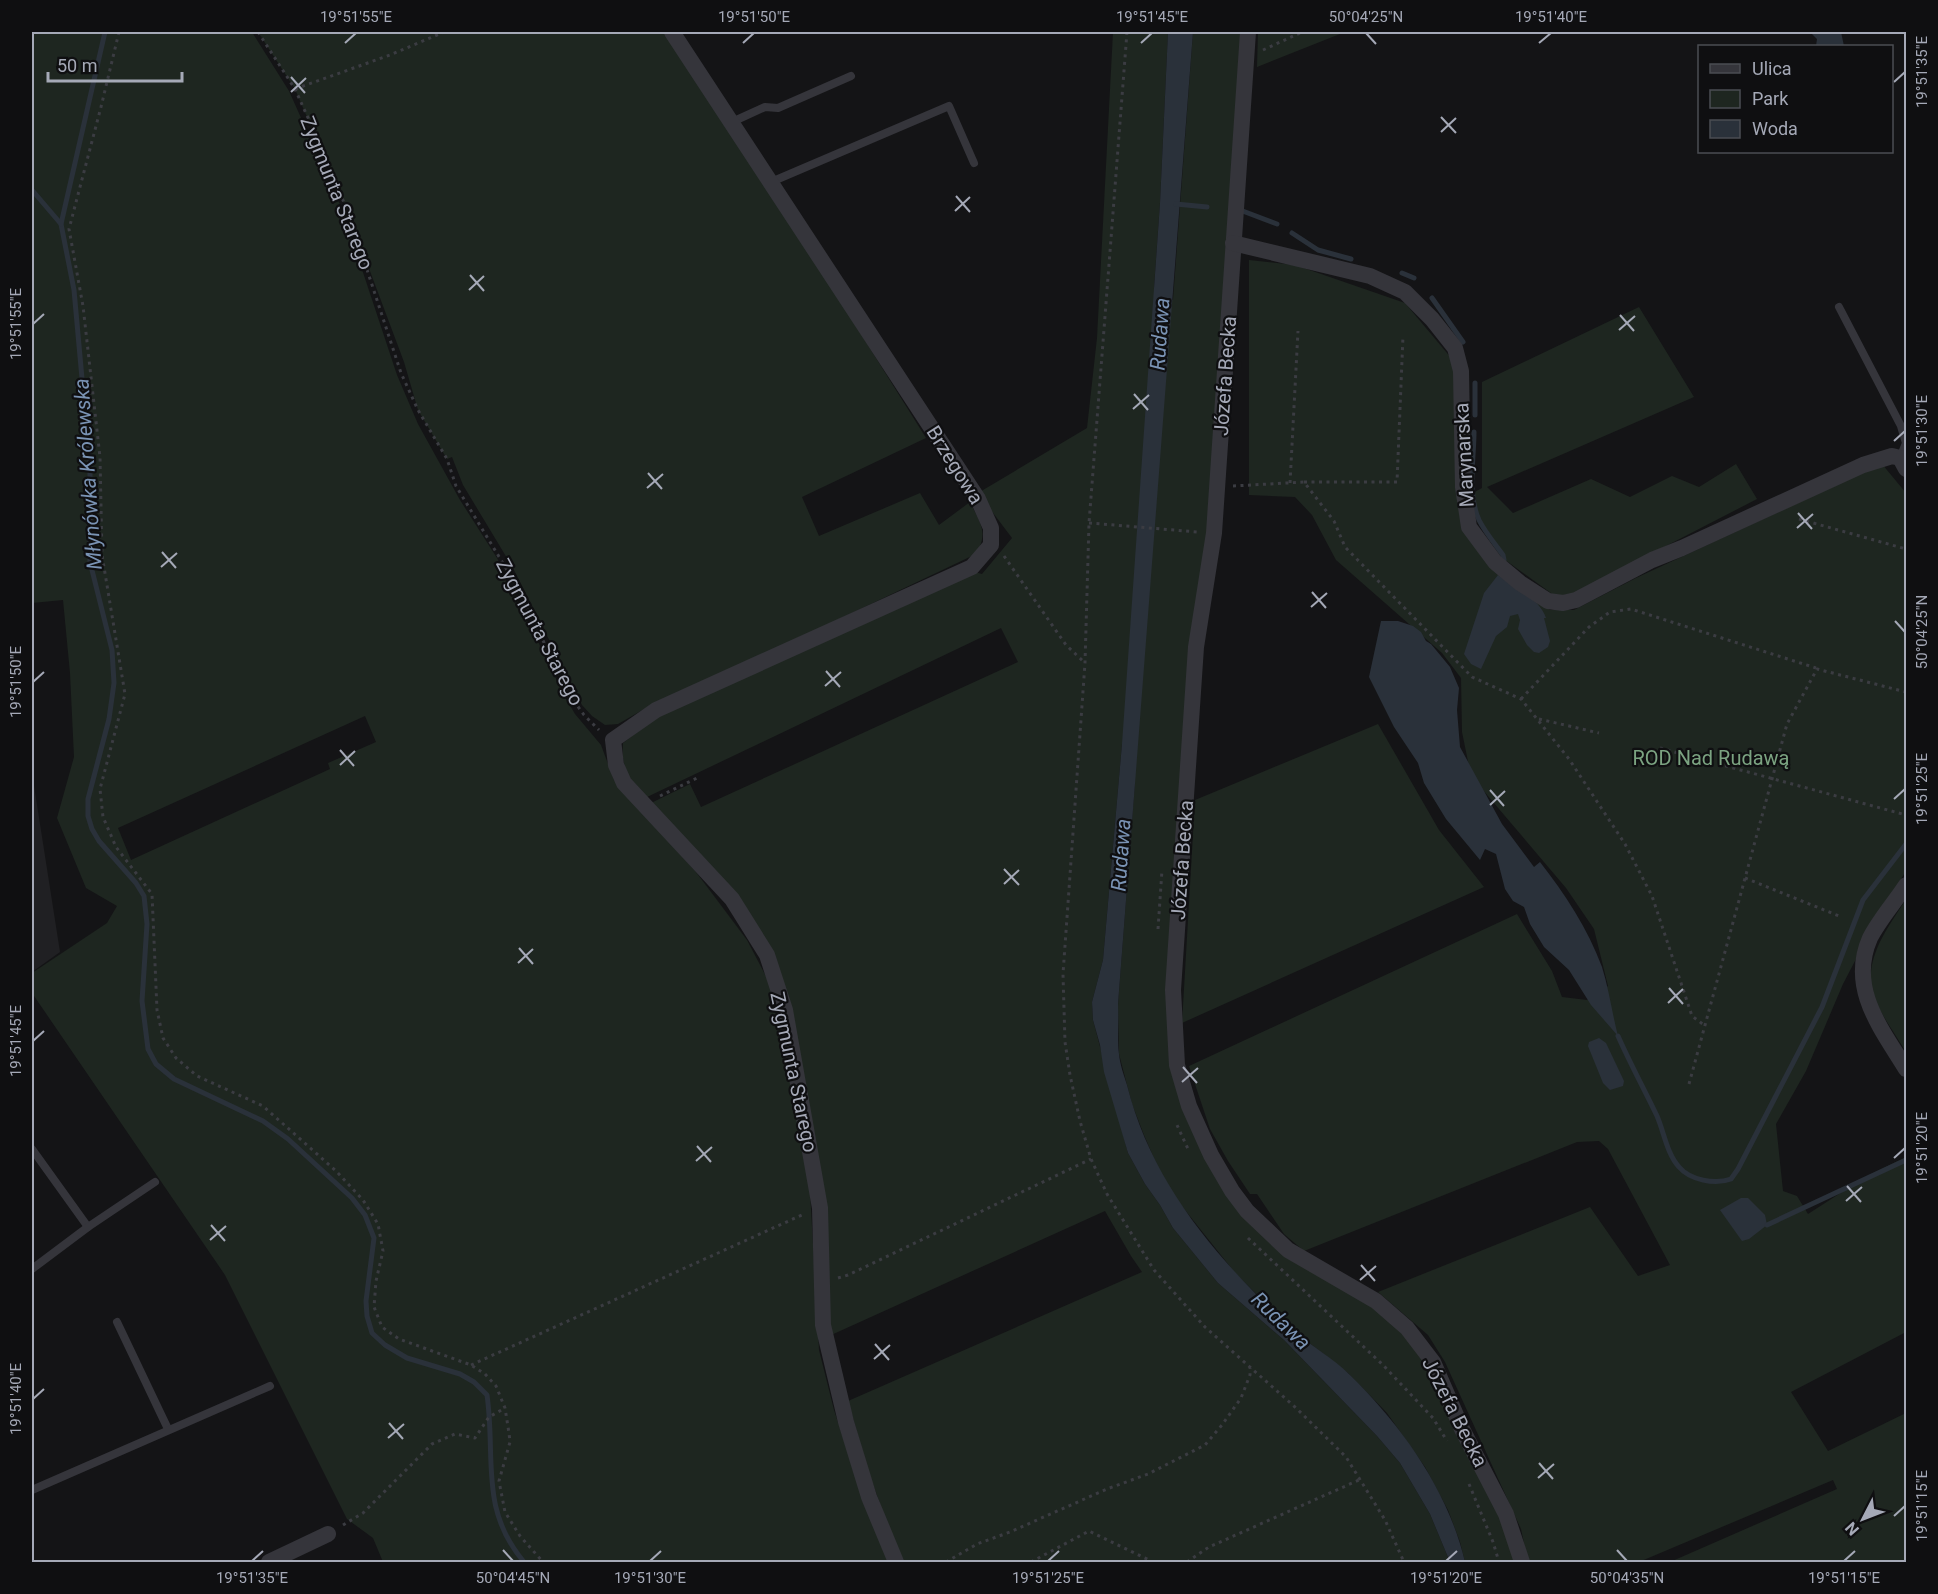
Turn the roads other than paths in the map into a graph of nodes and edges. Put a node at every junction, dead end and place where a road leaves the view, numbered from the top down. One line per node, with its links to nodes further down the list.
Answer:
1 (672, 32): 4 (street, Brzegowa)
2 (1248, 32): 7 (street, Józefa Becka)
3 (851, 76): 4 (lane)
4 (732, 122): 6 (street, Brzegowa)
5 (974, 163): 6 (lane)
6 (771, 182): 10 (street, Brzegowa)
7 (1233, 243): 9 (street, Marynarska); 24 (street, Józefa Becka)
8 (1839, 307): 9 (lane)
9 (1905, 453)
10 (613, 740): 23 (street, Zygmunta Starego)
11 (1906, 885): 12 (street)
12 (1906, 1069)
13 (32, 1149): 15 (lane)
14 (155, 1182): 15 (lane)
15 (88, 1227): 16 (lane)
16 (32, 1269)
17 (117, 1322): 19 (lane)
18 (270, 1386): 19 (lane)
19 (168, 1428): 20 (lane)
20 (32, 1490)
21 (328, 1534): 22 (street)
22 (273, 1562)
23 (896, 1563)
24 (1522, 1563)

